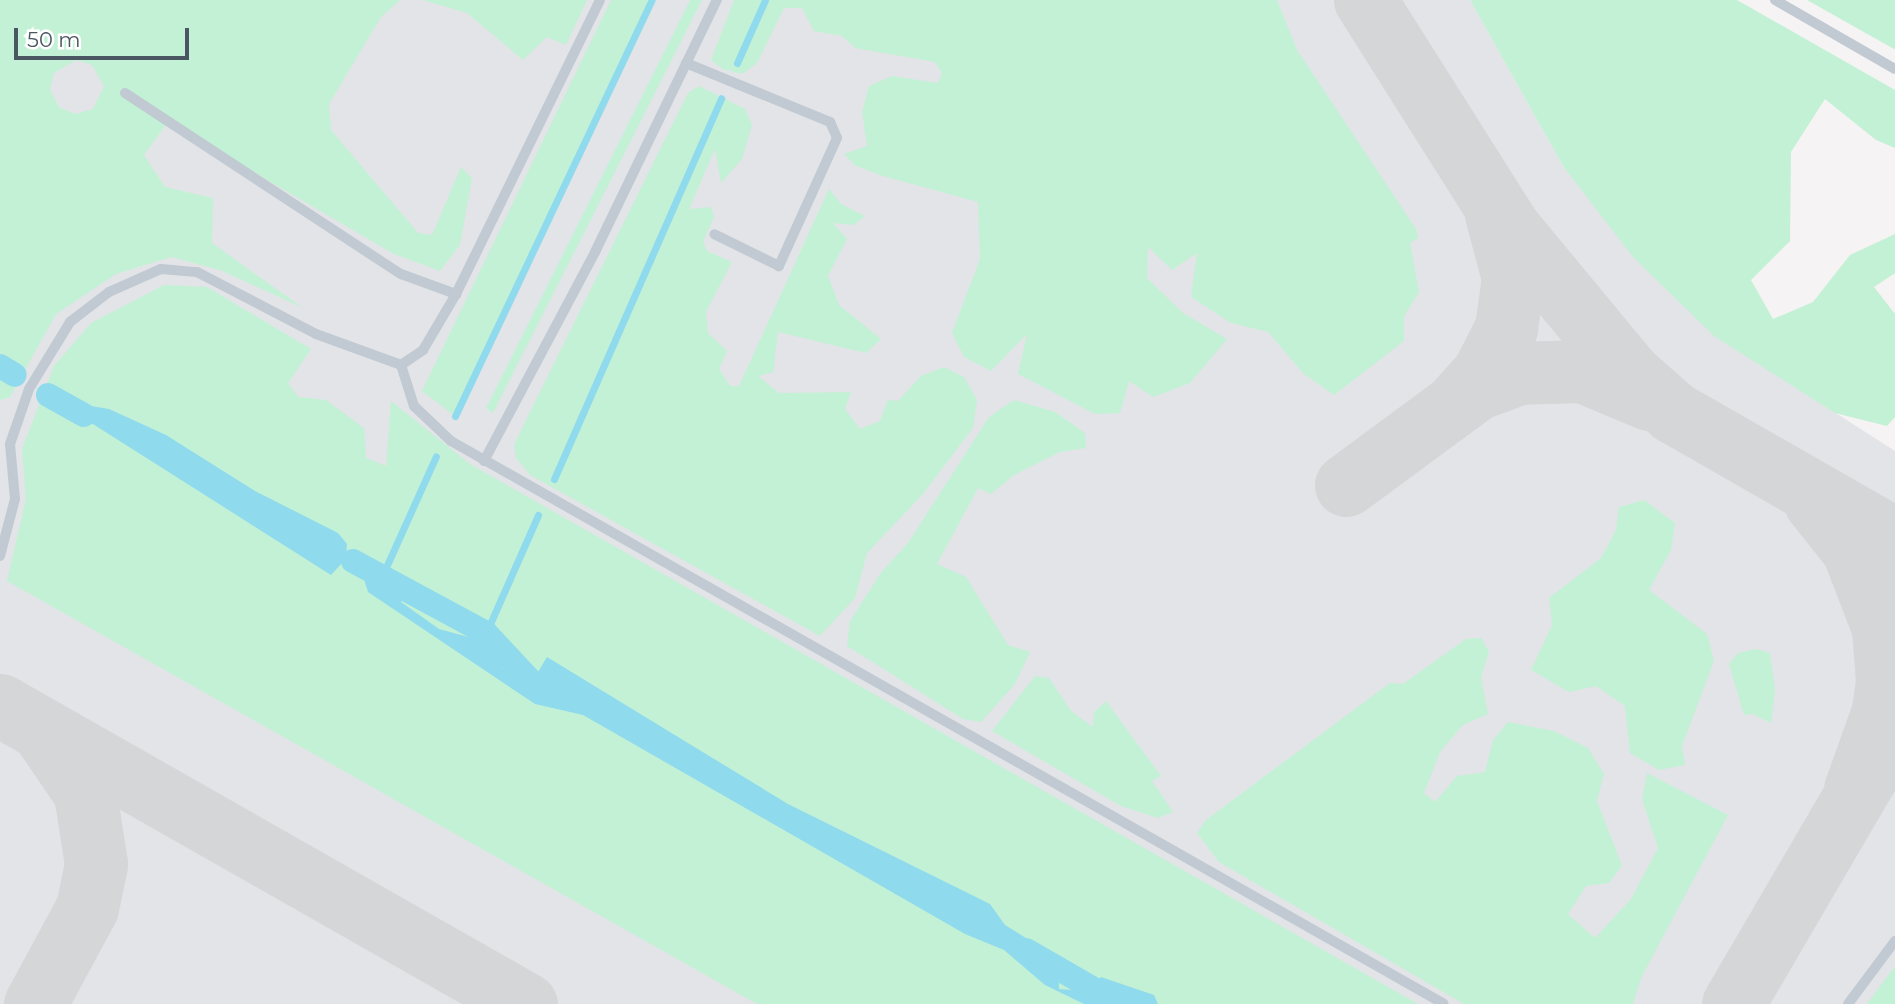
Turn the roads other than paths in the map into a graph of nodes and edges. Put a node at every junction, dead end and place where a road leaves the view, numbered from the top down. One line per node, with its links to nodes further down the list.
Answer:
1 (600, 0): 8 (lane)
2 (717, 0): 4 (lane)
3 (1775, 0): 5 (lane)
4 (686, 63): 7 (lane); 10 (lane)
5 (1895, 69)
6 (125, 93): 8 (lane)
7 (714, 234)
8 (456, 294): 9 (lane)
9 (401, 365): 10 (lane); 11 (lane)
10 (484, 461): 13 (lane)
11 (0, 556)
12 (1895, 941): 14 (lane)
13 (1444, 1004)
14 (1848, 1004)

